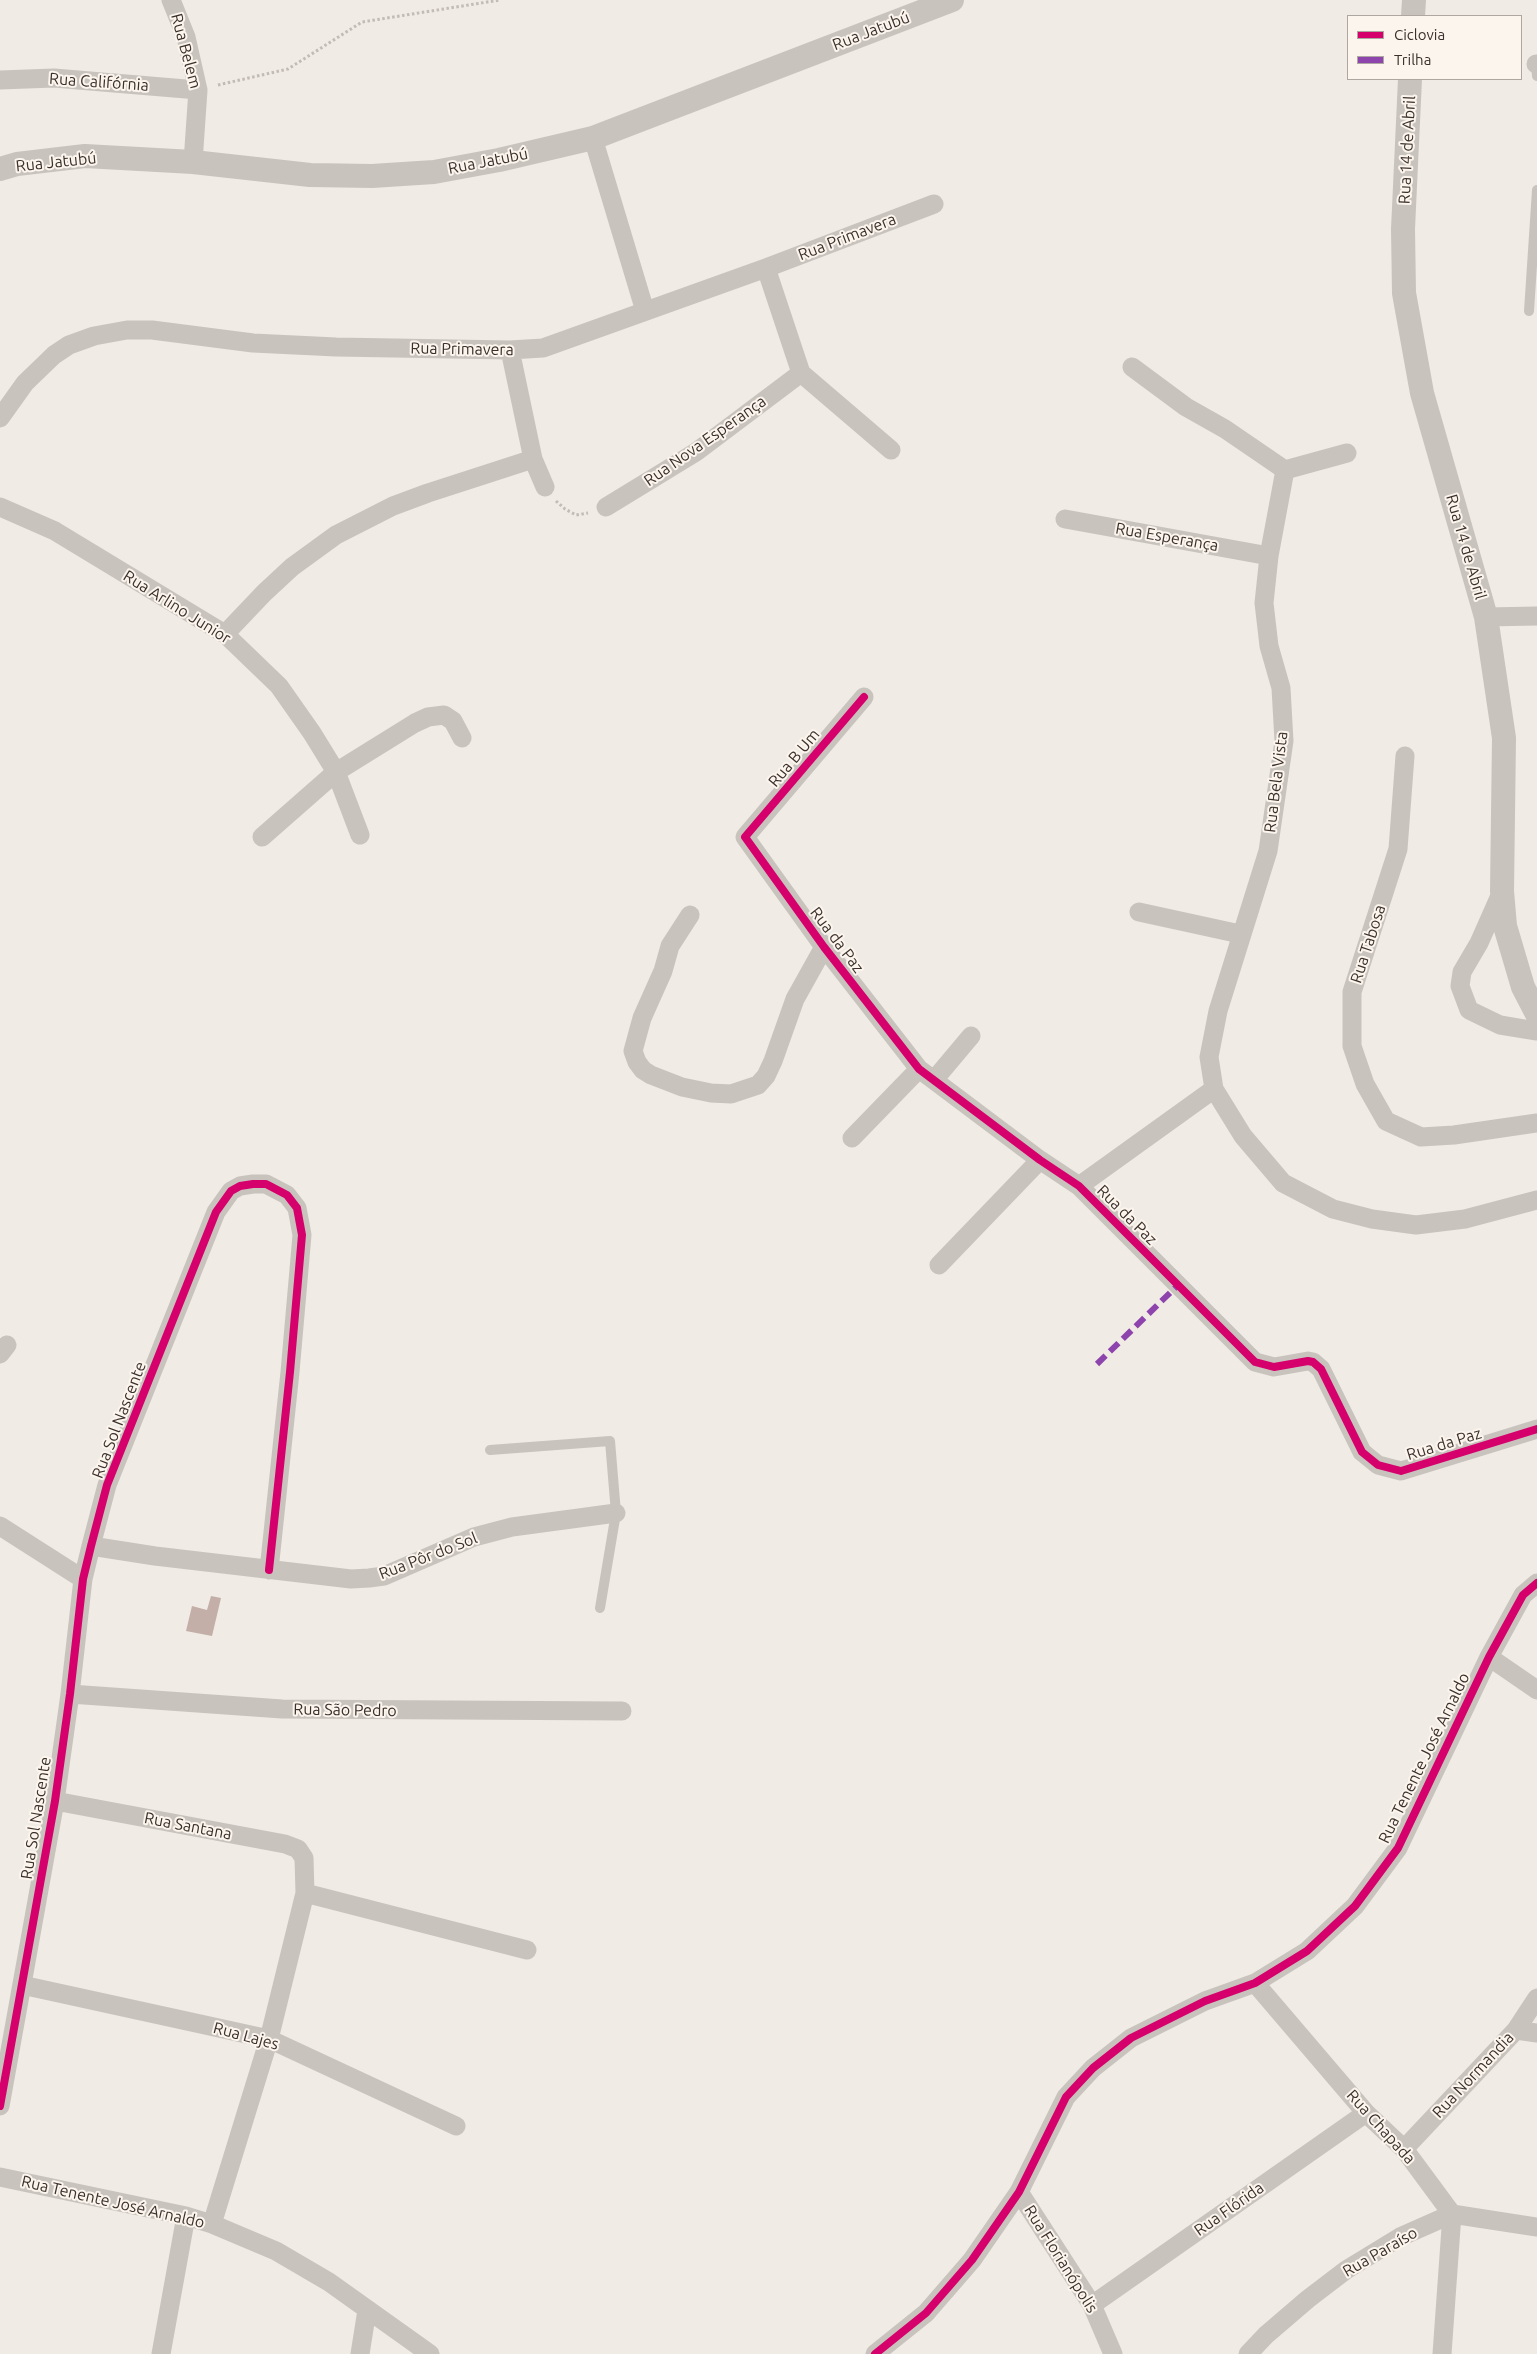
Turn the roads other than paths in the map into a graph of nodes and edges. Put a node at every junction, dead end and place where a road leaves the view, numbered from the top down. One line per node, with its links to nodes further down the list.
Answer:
1 (171, 0): 7 (street, Rua Belem)
2 (952, 0): 8 (street, Rua Jatubú)
3 (1414, 0): 4 (street)
4 (1413, 15)
5 (0, 80): 7 (street, Rua Califórnia)
6 (1410, 80): 30 (street, Rua 14 de Abril)
7 (198, 90): 9 (street, Rua Belem)
8 (593, 138): 9 (street, Rua Jatubú); 14 (street)
9 (193, 162): 10 (street, Rua Jatubú)
10 (0, 169)
11 (1537, 190): 15 (lane)
12 (934, 204): 13 (street, Rua Primavera)
13 (766, 268): 14 (street, Rua Primavera); 18 (street)
14 (645, 311): 16 (street, Rua Primavera)
15 (1529, 311)
16 (510, 350): 19 (street, Rua Primavera); 22 (street)
17 (1132, 368): 23 (street)
18 (801, 373): 20 (street); 26 (street, Rua Nova Esperança)
19 (0, 418)
20 (891, 450)
21 (1347, 453): 23 (street)
22 (533, 459): 24 (street); 31 (street)
23 (1285, 470): 28 (street, Rua Bela Vista)
24 (545, 487)
25 (0, 506): 31 (street, Rua Arlino Junior)
26 (606, 507)
27 (1065, 519): 28 (street, Rua Esperança)
28 (1268, 556): 42 (street, Rua Bela Vista)
29 (1537, 616): 30 (street)
30 (1486, 617): 39 (street, Rua 14 de Abril)
31 (225, 634): 35 (street, Rua Arlino Junior)
32 (864, 697): 38 (street, Rua B Um)
33 (462, 738): 35 (street)
34 (1405, 756): 50 (street, Rua Tabosa)
35 (336, 772): 36 (street, Rua Arlino Junior); 37 (street)
36 (360, 836)
37 (262, 837)
38 (745, 837): 43 (street, Rua da Paz)
39 (1502, 891): 44 (street, Rua 14 de Abril); 45 (street)
40 (1139, 912): 42 (street)
41 (690, 916): 43 (street)
42 (1240, 934): 49 (street, Rua Bela Vista)
43 (824, 947): 47 (street, Rua da Paz)
44 (1537, 1014)
45 (1537, 1031)
46 (971, 1036): 48 (street)
47 (919, 1069): 48 (street, Rua da Paz); 51 (street)
48 (934, 1080): 52 (street, Rua da Paz)
49 (1214, 1089): 53 (street); 54 (street, Rua Bela Vista)
50 (1537, 1123)
51 (852, 1138)
52 (1040, 1160): 53 (street, Rua da Paz); 55 (street)
53 (1079, 1186): 56 (street, Rua da Paz)
54 (1537, 1200)
55 (939, 1265)
56 (1537, 1429)
57 (490, 1450): 58 (lane)
58 (616, 1513): 61 (street, Rua Pôr do Sol); 64 (lane)
59 (0, 1526): 62 (street)
60 (91, 1546): 61 (street, Rua Pôr do Sol); 61 (street, Rua Sol Nascente); 62 (street, Rua Sol Nascente)
61 (269, 1570)
62 (83, 1579): 67 (street, Rua Sol Nascente)
63 (1537, 1583): 65 (street, Rua Tenente José Arnaldo)
64 (600, 1608)
65 (1489, 1658): 66 (street); 72 (street, Rua Tenente José Arnaldo)
66 (1537, 1690)
67 (70, 1694): 68 (street, Rua São Pedro); 69 (street, Rua Sol Nascente)
68 (622, 1712)
69 (55, 1801): 70 (street, Rua Santana); 73 (street, Rua Sol Nascente)
70 (306, 1893): 71 (street); 77 (street)
71 (527, 1950)
72 (1255, 1983): 79 (street, Rua Chapada); 83 (street, Rua Tenente José Arnaldo)
73 (22, 1985): 77 (street, Rua Lajes); 78 (street, Rua Sol Nascente)
74 (1537, 1998): 75 (street, Rua Normandia)
75 (1516, 2030): 76 (street); 81 (street, Rua Normandia)
76 (1537, 2032)
77 (269, 2039): 80 (street, Rua Lajes); 86 (street)
78 (0, 2106)
79 (1366, 2113): 81 (street, Rua Chapada); 88 (street, Rua Flórida)
80 (456, 2126)
81 (1404, 2149): 84 (street, Rua Chapada)
82 (0, 2177): 85 (street, Rua Tenente José Arnaldo)
83 (1019, 2192): 88 (street, Rua Florianópolis); 93 (street, Rua Tenente José Arnaldo)
84 (1452, 2214): 87 (street); 95 (street, Rua Paraíso); 96 (street)
85 (186, 2216): 86 (street, Rua Tenente José Arnaldo); 90 (street)
86 (212, 2224): 89 (street, Rua Tenente José Arnaldo)
87 (1537, 2227)
88 (1092, 2305): 94 (street, Rua Florianópolis)
89 (367, 2310): 91 (street); 92 (street, Rua Tenente José Arnaldo)
90 (161, 2354)
91 (360, 2354)
92 (430, 2354)
93 (876, 2354)
94 (1113, 2354)
95 (1248, 2354)
96 (1442, 2354)

